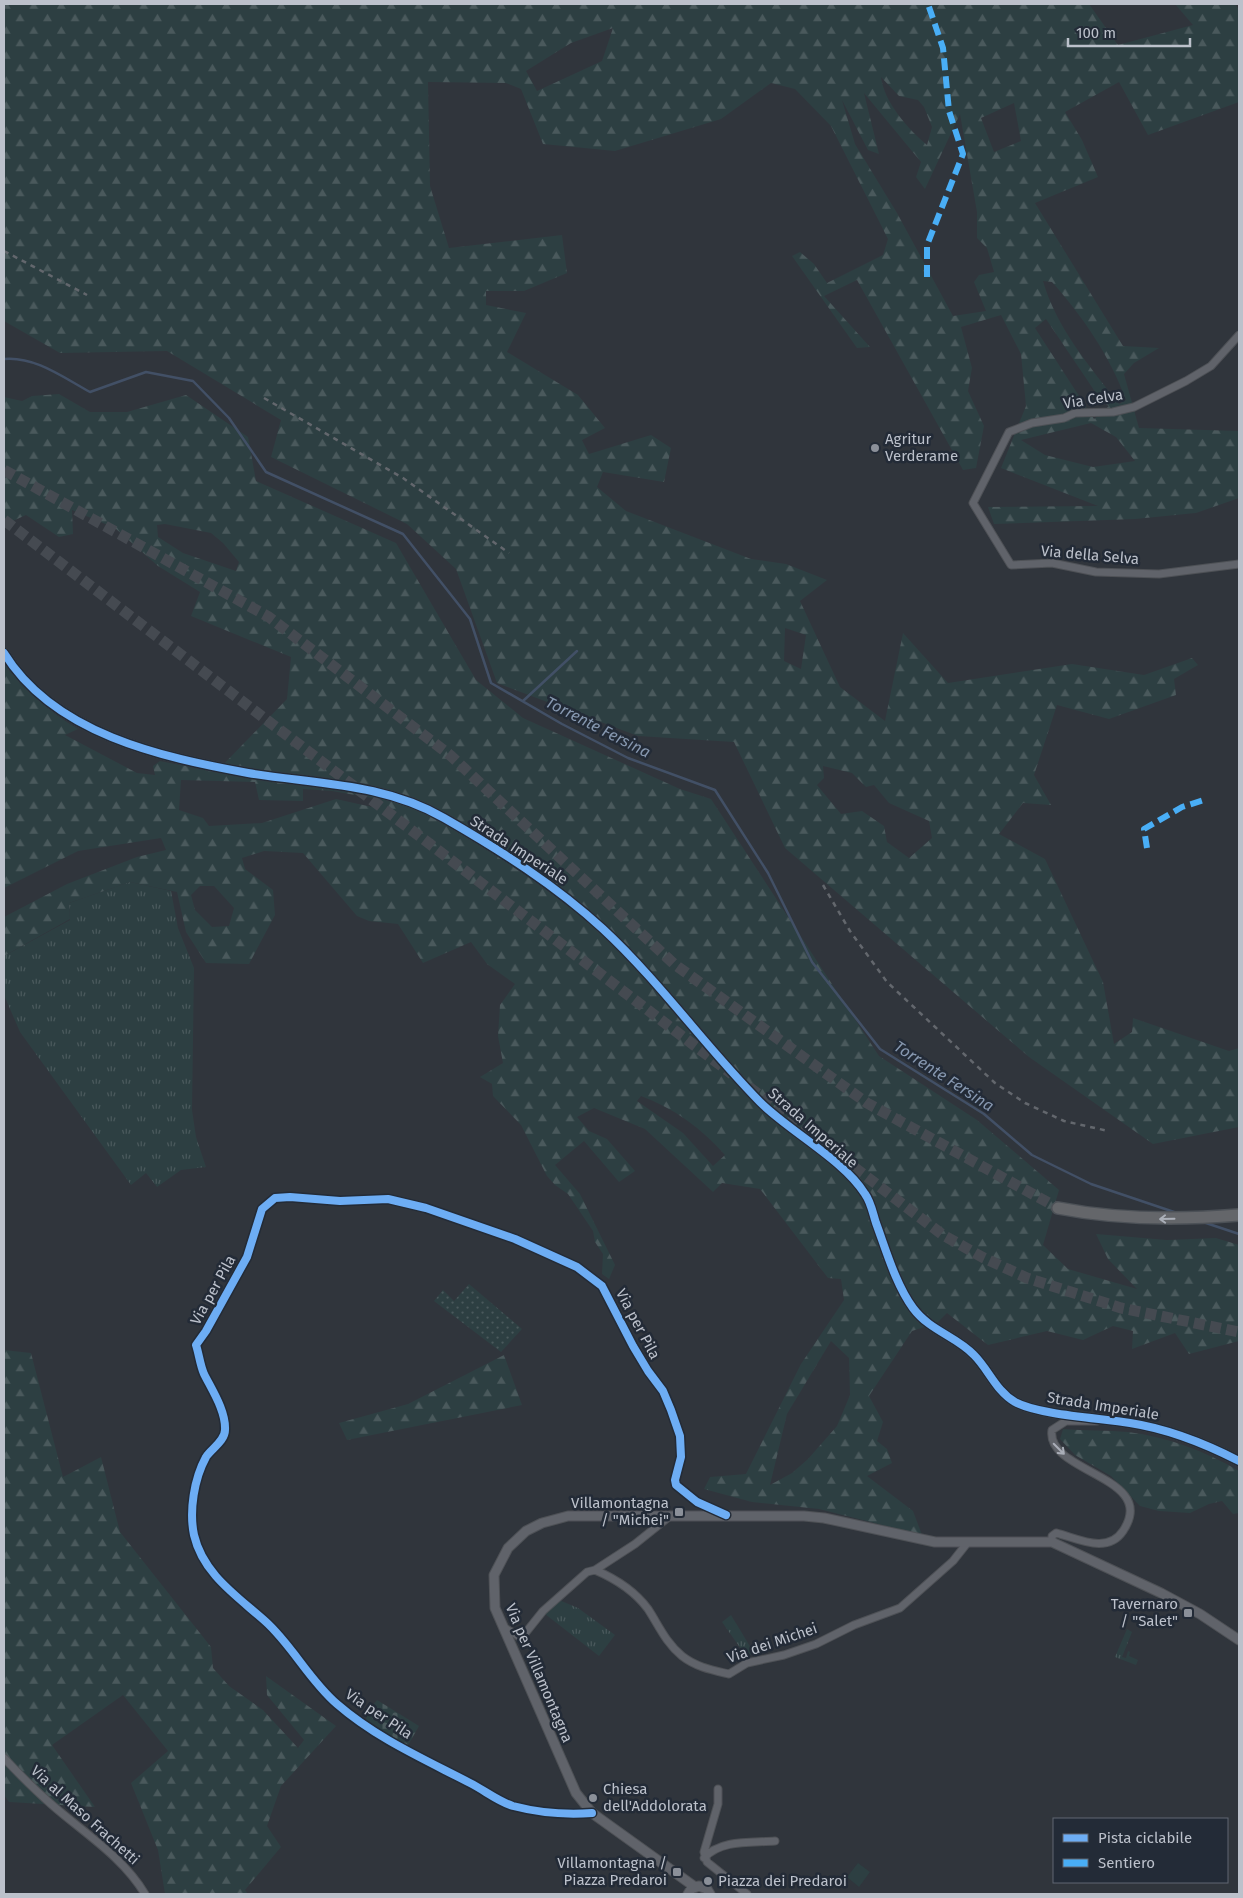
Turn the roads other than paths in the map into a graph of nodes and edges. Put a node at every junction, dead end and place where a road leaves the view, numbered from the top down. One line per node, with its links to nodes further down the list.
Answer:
1 (1239, 335): 2 (street, Via Celva)
2 (973, 503): 3 (street, Via della Selva)
3 (1239, 564)
4 (4, 653): 7 (street, Strada Imperiale)
5 (1058, 1208): 6 (highway, one-way to 5)
6 (1239, 1215)
7 (1110, 1420): 8 (street, Strada Imperiale); 12 (street, one-way to 12)
8 (1239, 1461)
9 (726, 1515): 10 (street, Via per Villamontagna); 11 (street, Via per Villamontagna); 18 (street, Via per Pila)
10 (670, 1516): 13 (street); 14 (street, Via per Villamontagna)
11 (968, 1542): 12 (street, Via per Villamontagna); 13 (street, Via dei Michei)
12 (1052, 1542): 15 (street, Via per Villamontagna)
13 (595, 1570): 14 (street)
14 (501, 1626): 18 (street, Via per Villamontagna)
15 (1239, 1640)
16 (4, 1758): 22 (street, Via al Maso Frachetti)
17 (718, 1789): 20 (street)
18 (592, 1813): 21 (street, Via per Villamontagna)
19 (775, 1841): 20 (street)
20 (704, 1858): 25 (street)
21 (695, 1886): 23 (street); 24 (street)
22 (145, 1894)
23 (688, 1894)
24 (710, 1894)
25 (748, 1894)

